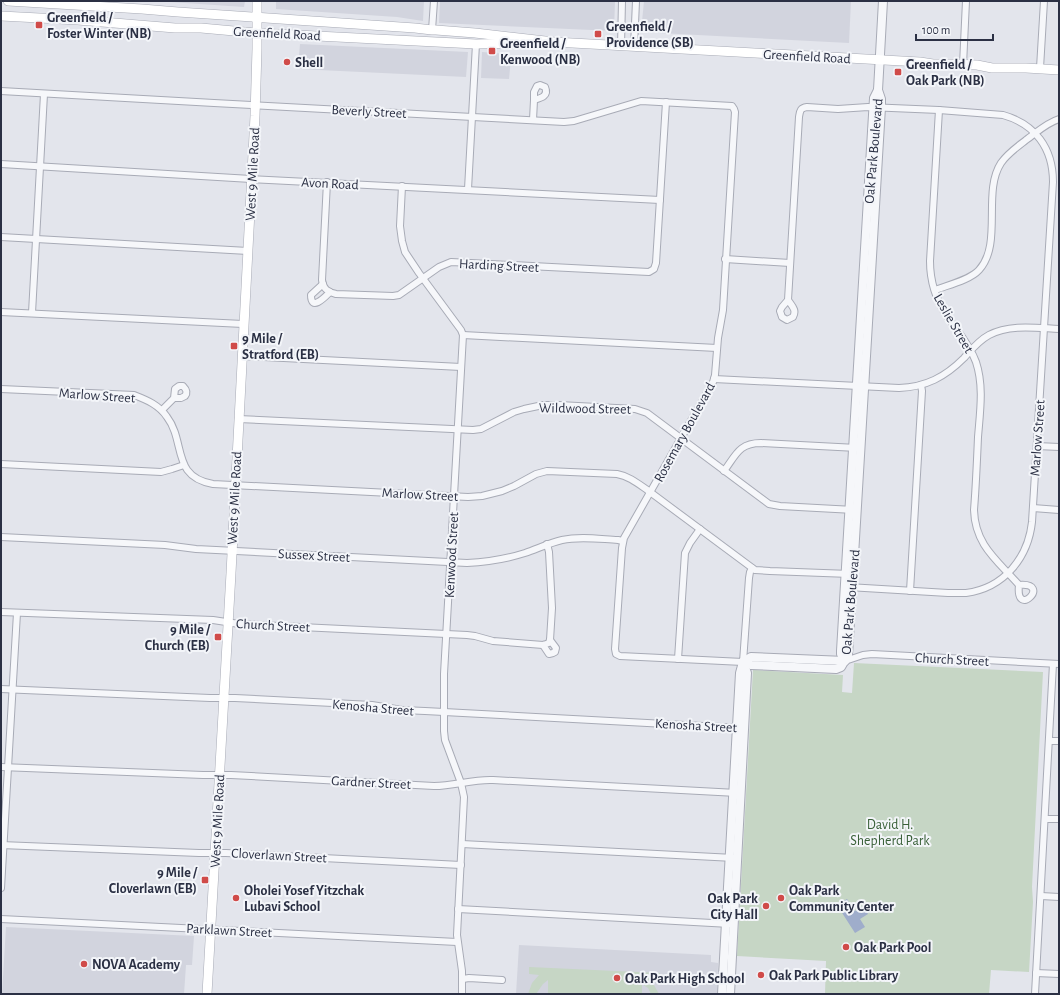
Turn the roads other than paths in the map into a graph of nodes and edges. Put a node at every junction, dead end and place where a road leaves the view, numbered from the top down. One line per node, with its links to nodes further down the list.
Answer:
1 (10, 1): 9 (main road, Greenfield Road); 10 (main road)
2 (257, 1): 15 (main road, West 9 Mile Road)
3 (434, 1): 20 (street)
4 (622, 1): 26 (street)
5 (636, 1): 27 (street)
6 (883, 1): 28 (street, Oak Park Boulevard)
7 (966, 1): 29 (street)
8 (1044, 1): 30 (street)
9 (29, 2): 11 (main road, Greenfield Road); 12 (main road)
10 (1, 6)
11 (142, 9): 13 (main road, Greenfield Road); 16 (main road)
12 (1, 11)
13 (178, 12): 15 (main road, Greenfield Road); 19 (main road)
14 (1, 16): 16 (main road, Greenfield Road)
15 (257, 17): 17 (main road, Greenfield Road); 21 (main road, West 9 Mile Road)
16 (138, 24): 19 (main road, Greenfield Road)
17 (351, 24): 18 (main road, Greenfield Road); 22 (main road)
18 (388, 26): 20 (main road, Greenfield Road); 23 (main road)
19 (175, 28): 21 (main road, Greenfield Road)
20 (432, 30): 24 (main road, Greenfield Road)
21 (257, 32): 22 (main road, Greenfield Road); 36 (main road, West 9 Mile Road)
22 (348, 37): 23 (main road, Greenfield Road)
23 (384, 39): 25 (main road, Greenfield Road)
24 (554, 42): 25 (main road, Greenfield Road); 26 (main road, Greenfield Road)
25 (476, 44): 40 (street)
26 (621, 46): 27 (main road, Greenfield Road)
27 (634, 47): 28 (main road, Greenfield Road)
28 (880, 60): 29 (main road, Greenfield Road); 38 (street, Oak Park Boulevard)
29 (963, 65): 30 (main road, Greenfield Road)
30 (1040, 68): 31 (main road, Greenfield Road)
31 (1059, 70)
32 (1, 91): 33 (street, Beverly Street)
33 (44, 94): 36 (street, Beverly Street); 45 (street)
34 (534, 100): 42 (street)
35 (666, 102): 37 (street, Beverly Street); 42 (street, Beverly Street); 50 (street)
36 (255, 106): 40 (street, Beverly Street); 46 (main road, West 9 Mile Road)
37 (733, 107): 54 (street, Rosemary Boulevard)
38 (877, 107): 39 (street); 55 (street); 73 (street, Oak Park Boulevard)
39 (939, 110): 43 (street); 58 (street, Leslie Street)
40 (472, 117): 42 (street, Beverly Street); 49 (street)
41 (1059, 119): 43 (street)
42 (533, 120)
43 (1035, 133): 58 (street); 64 (street, Marlow Street)
44 (1, 164): 45 (street, Avon Road)
45 (40, 166): 46 (street, Avon Road); 52 (street)
46 (251, 178): 47 (street, Avon Road); 53 (main road, West 9 Mile Road)
47 (327, 182): 48 (street, Avon Road); 57 (street)
48 (402, 186): 49 (street, Avon Road); 56 (street)
49 (468, 190): 50 (street, Avon Road)
50 (660, 200): 56 (street, Harding Street)
51 (1, 237): 52 (street)
52 (36, 239): 53 (street); 62 (street)
53 (248, 251): 63 (main road, West 9 Mile Road)
54 (726, 259): 55 (street); 67 (street, Rosemary Boulevard)
55 (790, 263): 60 (street)
56 (423, 278): 59 (street, Harding Street); 66 (street)
57 (323, 284): 59 (street); 59 (street)
58 (935, 290): 68 (street, Leslie Street)
59 (330, 292)
60 (788, 300)
61 (1, 312): 62 (street)
62 (32, 313): 63 (street)
63 (243, 324): 69 (main road, West 9 Mile Road)
64 (1044, 328): 65 (street); 68 (street); 80 (street, Marlow Street)
65 (1059, 329)
66 (463, 335): 67 (street); 70 (street, Kenwood Street)
67 (717, 348): 71 (street, Rosemary Boulevard)
68 (970, 350): 72 (street); 99 (street, Leslie Street)
69 (242, 356): 70 (street); 77 (main road, West 9 Mile Road)
70 (461, 367): 78 (street, Kenwood Street)
71 (714, 379): 73 (street); 79 (street, Rosemary Boulevard)
72 (921, 385): 73 (street); 103 (street)
73 (860, 386): 82 (street, Oak Park Boulevard)
74 (1, 389): 76 (street, Marlow Street)
75 (174, 398): 76 (street)
76 (162, 410): 84 (street, Marlow Street)
77 (238, 419): 78 (street, Wildwood Street); 86 (main road, West 9 Mile Road)
78 (458, 430): 79 (street, Wildwood Street); 88 (street, Kenwood Street)
79 (681, 439): 85 (street, Wildwood Street); 87 (street, Rosemary Boulevard)
80 (1037, 446): 81 (street); 89 (street, Marlow Street)
81 (1059, 447)
82 (857, 448): 85 (street); 90 (street, Oak Park Boulevard)
83 (1, 464): 84 (street)
84 (184, 465): 86 (street, Marlow Street)
85 (724, 471): 90 (street, Wildwood Street)
86 (235, 485): 88 (street, Marlow Street); 96 (main road, West 9 Mile Road)
87 (650, 492): 88 (street, Marlow Street); 92 (street, Marlow Street); 94 (street, Rosemary Boulevard)
88 (454, 496): 97 (street, Kenwood Street)
89 (1033, 508): 91 (street); 99 (street, Marlow Street)
90 (853, 510): 100 (street, Oak Park Boulevard)
91 (1059, 510)
92 (700, 529): 98 (street, Marlow Street); 111 (street)
93 (1, 537): 96 (street, Sussex Street)
94 (623, 541): 95 (street, Sussex Street); 110 (street, Rosemary Boulevard)
95 (547, 544): 97 (street, Sussex Street); 108 (street, Church Street)
96 (232, 551): 97 (street, Sussex Street); 106 (main road, West 9 Mile Road)
97 (451, 562): 107 (street, Kenwood Street)
98 (752, 568): 100 (street, Marlow Street); 113 (street)
99 (1008, 573): 101 (street, Leslie Street); 103 (street, Marlow Street)
100 (849, 574): 102 (street, Oak Park Boulevard)
101 (1019, 585)
102 (848, 587): 103 (street, Marlow Street); 112 (street, Oak Park Boulevard)
103 (910, 591)
104 (1, 612): 105 (street, Church Street)
105 (17, 613): 106 (street, Church Street); 116 (street)
106 (228, 623): 107 (street, Church Street); 117 (main road, West 9 Mile Road)
107 (447, 634): 109 (street, Church Street); 118 (street, Kenwood Street)
108 (550, 640): 109 (street); 109 (street, Church Street)
109 (543, 645)
110 (616, 654): 111 (street, Church Street)
111 (678, 659): 113 (street, Church Street)
112 (845, 661): 113 (street, Church Street); 114 (street, Church Street)
113 (743, 662): 119 (street)
114 (1056, 664): 120 (street)
115 (1, 689): 116 (street, Kenosha Street)
116 (12, 690): 117 (street, Kenosha Street); 123 (street)
117 (224, 698): 118 (street, Kenosha Street); 124 (main road, West 9 Mile Road)
118 (444, 712): 119 (street, Kenosha Street); 125 (street, Kenwood Street)
119 (741, 728): 126 (street)
120 (1049, 741): 121 (street); 127 (street)
121 (1059, 741)
122 (1, 767): 123 (street, Gardner Street)
123 (8, 768): 124 (street, Gardner Street); 130 (street)
124 (219, 776): 125 (street, Gardner Street); 131 (main road, West 9 Mile Road)
125 (461, 783): 126 (street, Gardner Street); 129 (street, Kenwood Street)
126 (737, 793): 132 (street)
127 (1045, 818): 128 (street); 135 (street)
128 (1059, 819)
129 (462, 844): 132 (street); 133 (street, Kenwood Street)
130 (2, 845): 131 (street, Cloverlawn Street); 134 (street)
131 (215, 853): 133 (street, Cloverlawn Street); 140 (main road, West 9 Mile Road)
132 (733, 858): 139 (street)
133 (461, 865): 137 (street, Kenwood Street)
134 (1, 888)
135 (1040, 896): 136 (street); 142 (street)
136 (1059, 897)
137 (458, 909): 139 (street); 141 (street, Kenwood Street)
138 (1, 919): 140 (street, Parklawn Street)
139 (730, 924): 148 (street); 149 (street)
140 (210, 929): 141 (street, Parklawn Street); 146 (main road, West 9 Mile Road)
141 (457, 942): 144 (street)
142 (1036, 973): 143 (street); 150 (street)
143 (1059, 974)
144 (463, 979): 145 (street); 147 (street)
145 (502, 980)
146 (207, 994)
147 (462, 994)
148 (722, 994)
149 (730, 994)
150 (1035, 994)

